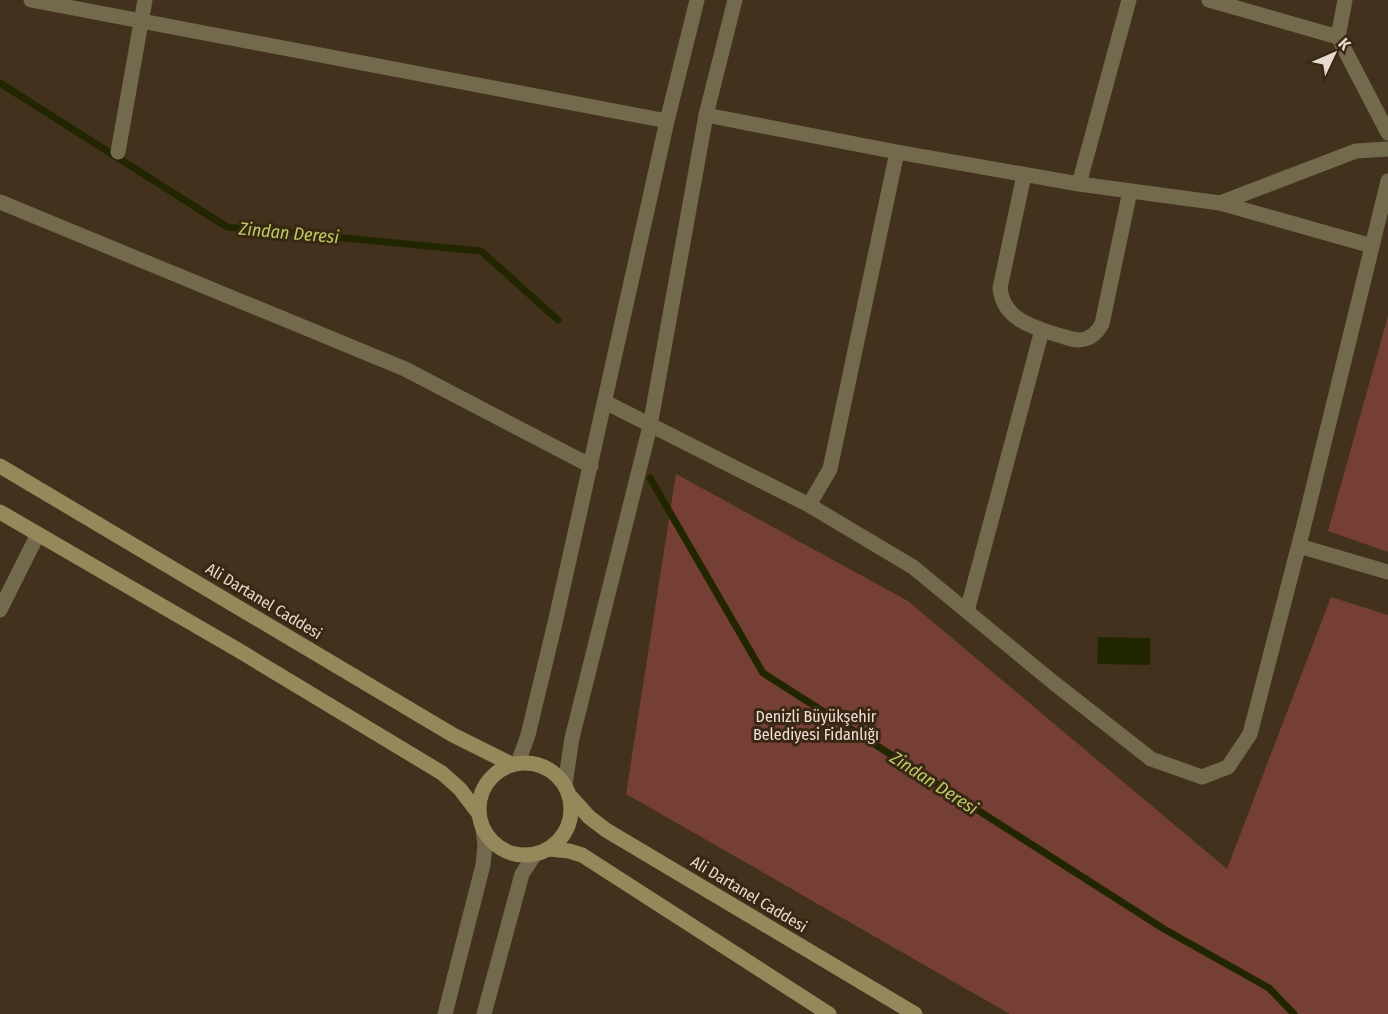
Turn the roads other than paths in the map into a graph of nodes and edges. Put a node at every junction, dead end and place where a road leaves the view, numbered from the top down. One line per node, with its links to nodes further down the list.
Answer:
1 (32, 0): 8 (street)
2 (145, 0): 8 (street)
3 (697, 0): 11 (street)
4 (735, 0): 10 (street)
5 (1129, 0): 18 (street)
6 (1209, 0): 9 (street)
7 (1345, 0): 9 (street)
8 (141, 20): 11 (street); 15 (street)
9 (1338, 37): 12 (street)
10 (706, 115): 14 (street); 25 (street)
11 (667, 121): 24 (street)
12 (1388, 133)
13 (1388, 149): 21 (street)
14 (897, 152): 16 (street); 28 (street)
15 (118, 153)
16 (1024, 175): 18 (street); 23 (street)
17 (1388, 181): 22 (street)
18 (1079, 184): 19 (street)
19 (1130, 191): 21 (street); 23 (street)
20 (0, 202): 27 (street)
21 (1220, 203): 22 (street)
22 (1372, 246): 31 (street)
23 (1042, 330): 34 (street)
24 (605, 402): 25 (street); 27 (street)
25 (651, 426): 28 (street); 36 (street)
26 (0, 466): 35 (main road, Ali Dartanel Caddesi)
27 (591, 466): 35 (street)
28 (809, 505): 34 (street)
29 (0, 512): 30 (main road)
30 (38, 534): 33 (street); 37 (main road)
31 (1299, 546): 32 (street); 34 (street)
32 (1388, 572)
33 (0, 610)
34 (967, 611)
35 (514, 764): 36 (main road, Ali Dartanel Caddesi); 37 (main road)
36 (568, 791): 39 (main road); 43 (main road, Ali Dartanel Caddesi)
37 (479, 814): 38 (main road)
38 (483, 829): 39 (main road); 40 (street)
39 (542, 852): 41 (street); 42 (main road)
40 (444, 1014)
41 (484, 1014)
42 (829, 1014)
43 (915, 1014)

